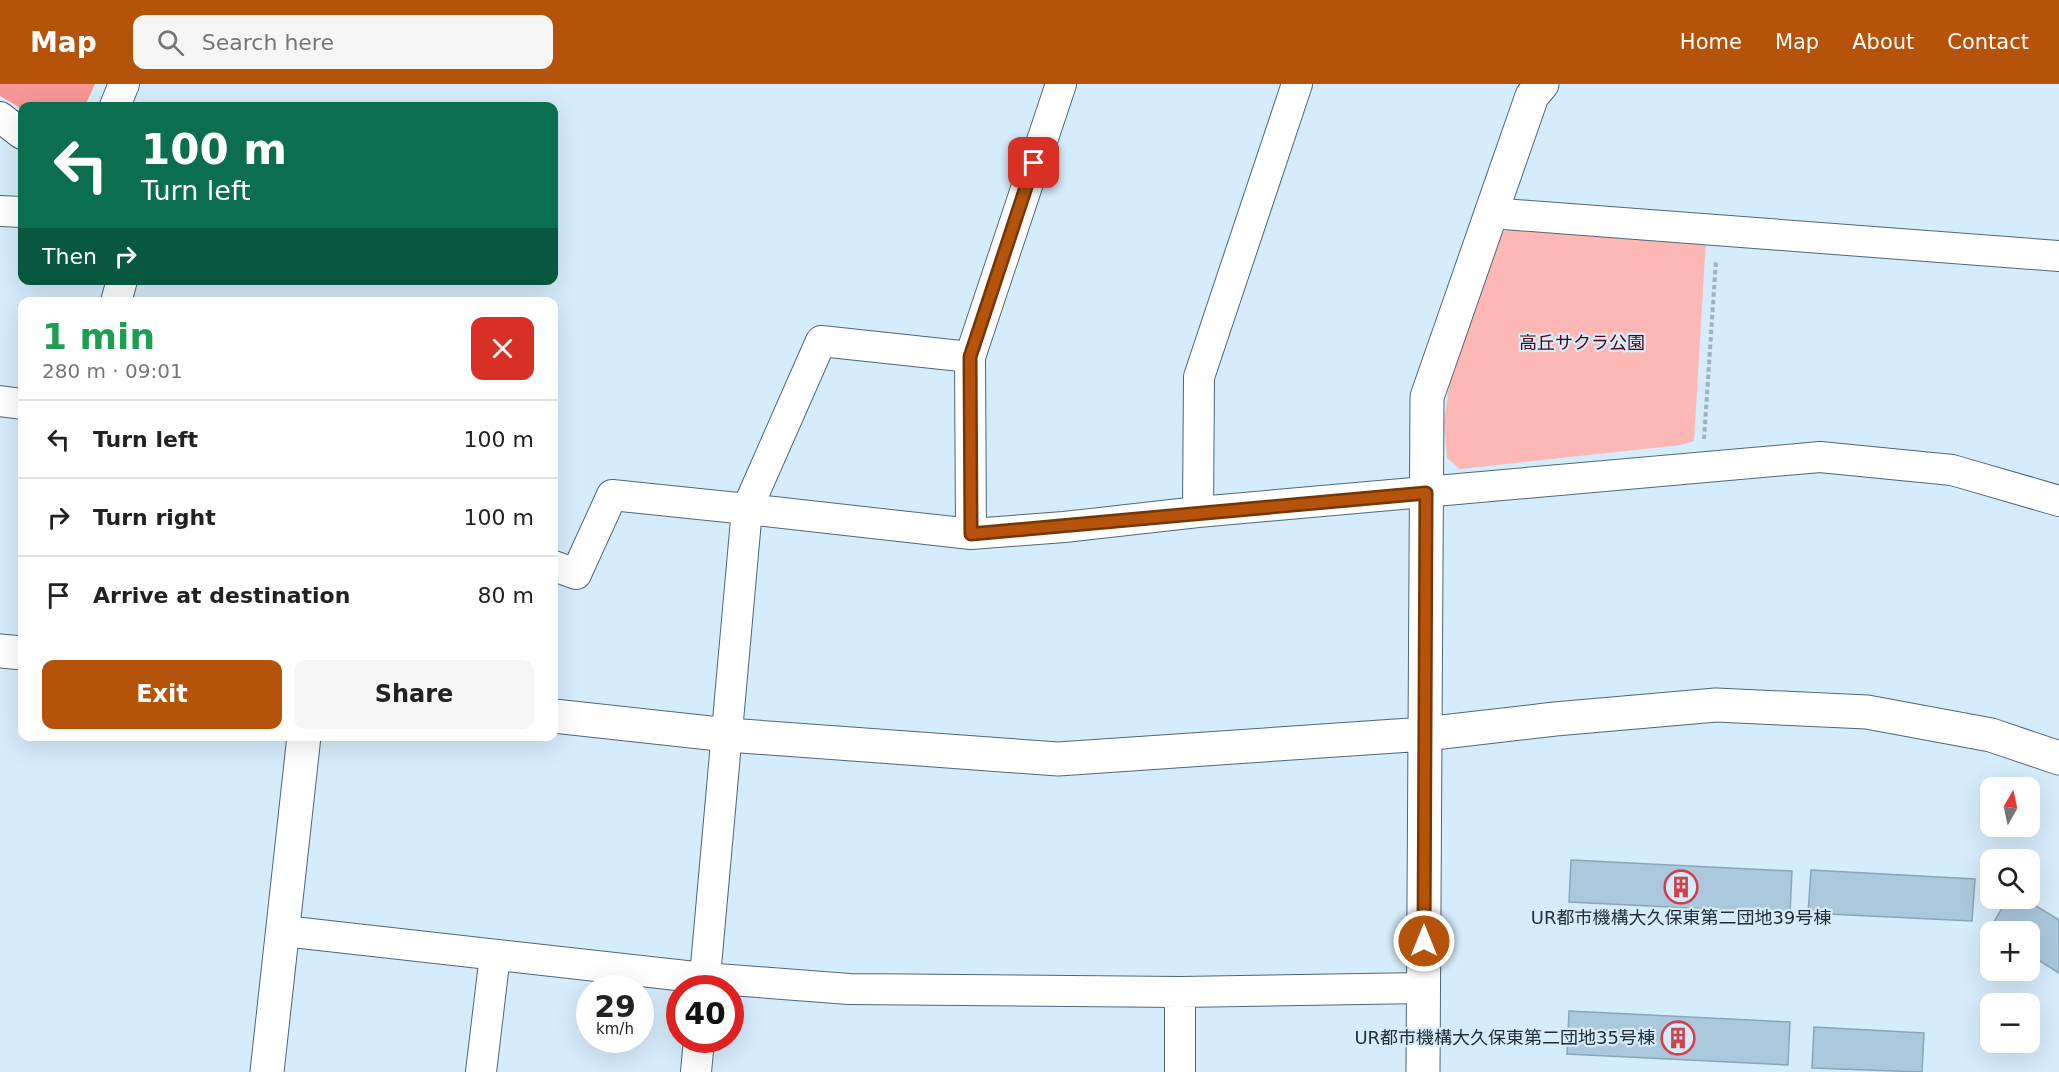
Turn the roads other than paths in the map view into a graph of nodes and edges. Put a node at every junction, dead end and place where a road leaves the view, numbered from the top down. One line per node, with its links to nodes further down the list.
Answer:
1 (124, 84): 5 (street)
2 (1061, 84): 12 (street)
3 (1297, 84): 18 (street)
4 (1542, 84): 10 (street)
5 (117, 102)
6 (0, 117): 7 (street)
7 (18, 131)
8 (0, 211): 9 (street)
9 (18, 212)
10 (1490, 213): 11 (street); 15 (street)
11 (2059, 256)
12 (970, 357): 17 (street); 19 (street)
13 (0, 401): 14 (street)
14 (18, 403)
15 (1426, 493): 16 (street); 18 (street); 24 (street)
16 (2059, 501)
17 (747, 510): 19 (street); 20 (street); 25 (street)
18 (1198, 512): 19 (street)
19 (971, 534)
20 (558, 567)
21 (0, 651): 22 (street)
22 (18, 653)
23 (558, 716): 25 (street)
24 (1425, 734): 25 (street); 27 (street); 33 (street)
25 (728, 735): 30 (street)
26 (303, 741): 28 (street)
27 (2059, 758)
28 (284, 931): 29 (street); 36 (street)
29 (495, 955): 31 (street); 37 (street)
30 (705, 975)
31 (666, 978)
32 (744, 985): 34 (street)
33 (1423, 988): 34 (street); 40 (street)
34 (1180, 992): 39 (street)
35 (698, 1053): 38 (street)
36 (267, 1072)
37 (481, 1072)
38 (696, 1072)
39 (1180, 1072)
40 (1423, 1072)

